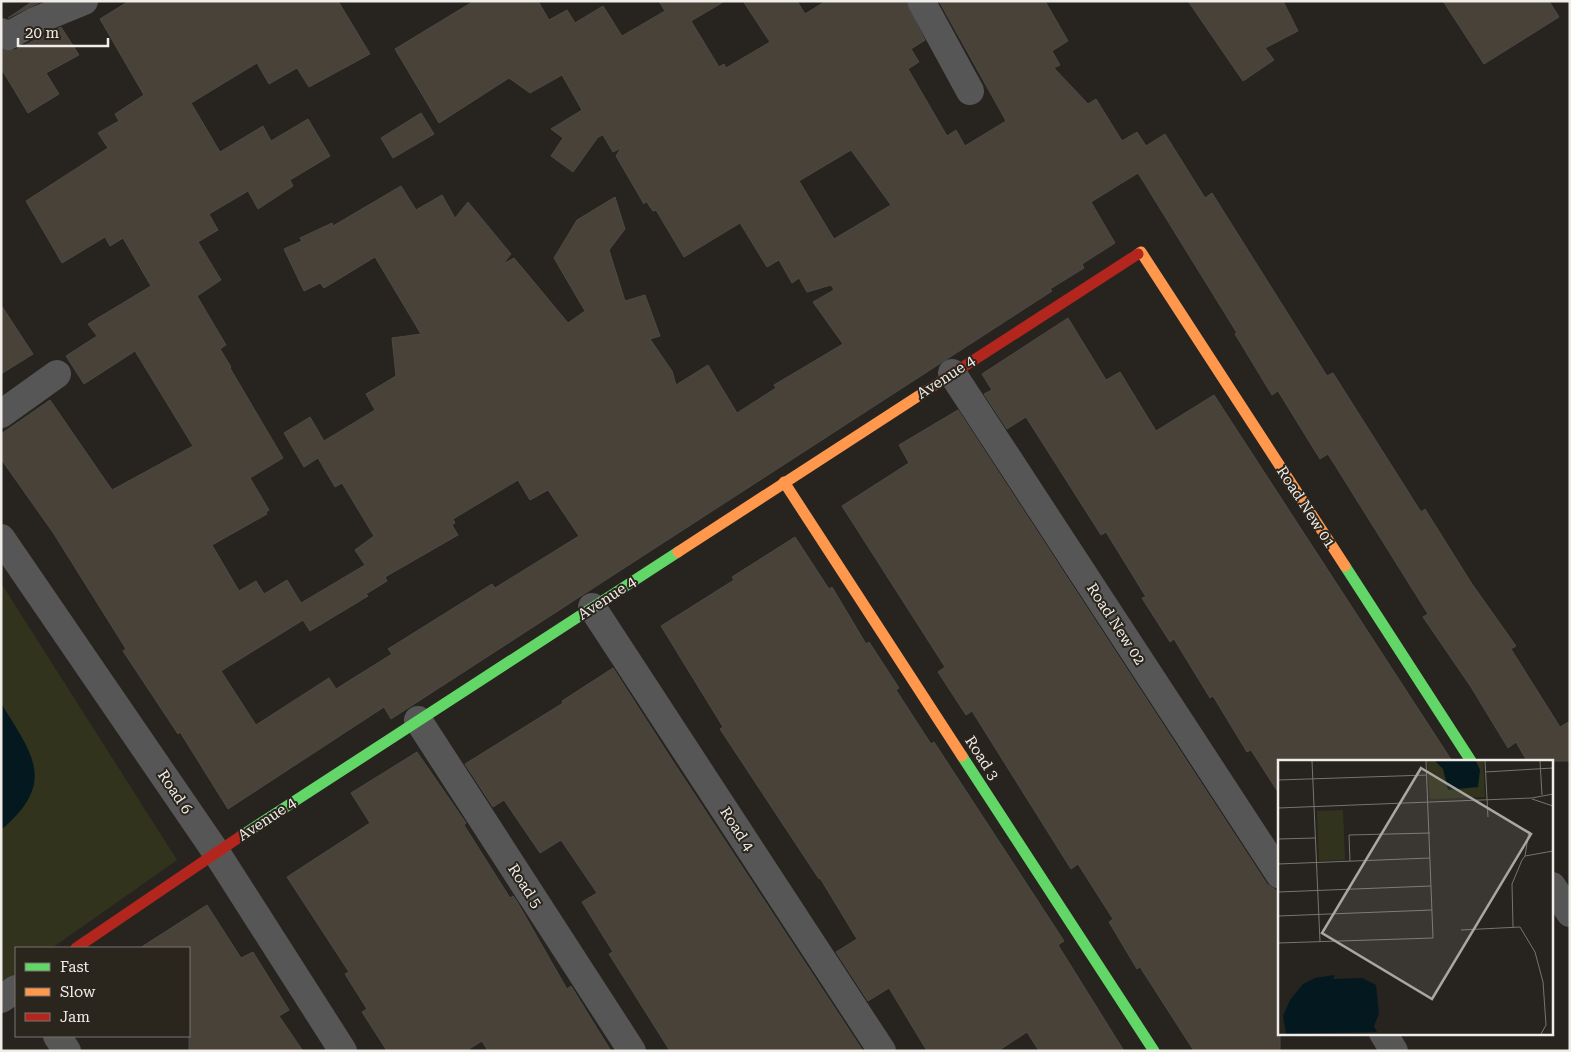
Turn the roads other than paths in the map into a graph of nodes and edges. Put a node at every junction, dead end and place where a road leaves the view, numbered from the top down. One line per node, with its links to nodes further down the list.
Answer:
1 (84, 1): 3 (street)
2 (921, 1): 4 (street)
3 (1, 32)
4 (970, 91)
5 (1141, 252): 6 (street, Avenue 4); 13 (street, Road New 01)
6 (952, 373): 9 (street, Avenue 4); 15 (street, Road New 02)
7 (57, 374): 8 (street)
8 (1, 414)
9 (784, 482): 11 (street, Avenue 4); 27 (street, Road 3)
10 (1, 538): 14 (street, Road 6)
11 (592, 607): 12 (street, Avenue 4); 26 (street, Road 4)
12 (418, 720): 14 (street, Avenue 4); 25 (street, Road 5)
13 (1470, 760)
14 (216, 852): 18 (street, Avenue 4); 24 (street, Road 6)
15 (1278, 872)
16 (1554, 889): 17 (street)
17 (1570, 913)
18 (77, 947)
19 (15, 990): 20 (street)
20 (1, 999)
21 (1384, 1034): 28 (street)
22 (58, 1037): 23 (street)
23 (67, 1051)
24 (343, 1051)
25 (632, 1051)
26 (882, 1051)
27 (1154, 1051)
28 (1394, 1051)

